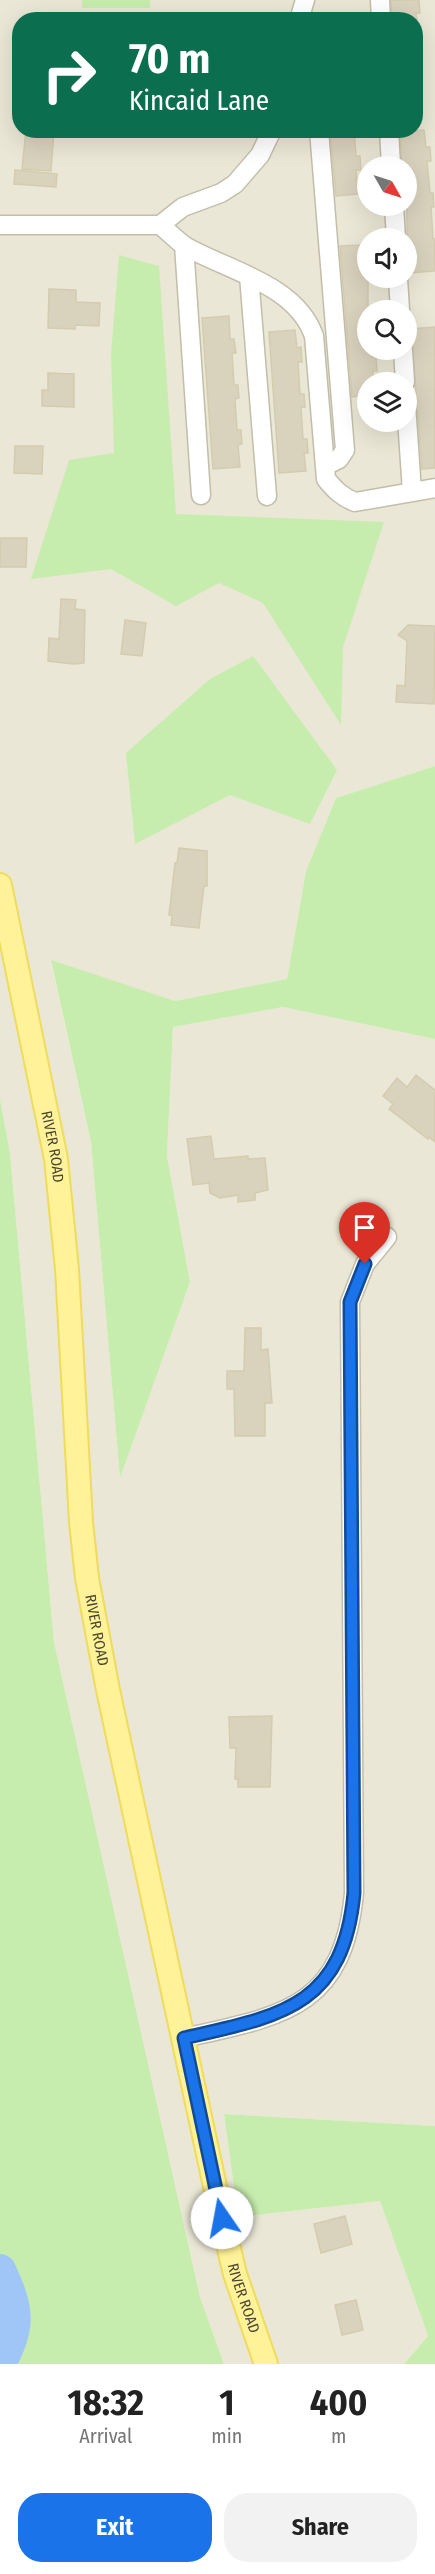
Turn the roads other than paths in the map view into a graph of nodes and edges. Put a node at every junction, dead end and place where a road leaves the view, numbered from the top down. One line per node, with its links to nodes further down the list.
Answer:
1 (268, 138): 6 (street)
2 (320, 138): 10 (street)
3 (389, 138): 4 (street)
4 (390, 156)
5 (0, 225): 6 (street)
6 (160, 225): 7 (street)
7 (184, 245): 8 (street); 13 (street)
8 (249, 276): 10 (street); 14 (street)
9 (408, 432): 12 (street)
10 (325, 466): 12 (street)
11 (435, 488): 12 (street)
12 (412, 492)
13 (201, 495)
14 (267, 496)
15 (0, 885): 17 (main road, RIVER ROAD)
16 (387, 1237): 17 (street)
17 (184, 2038): 18 (main road, RIVER ROAD)
18 (266, 2364)

